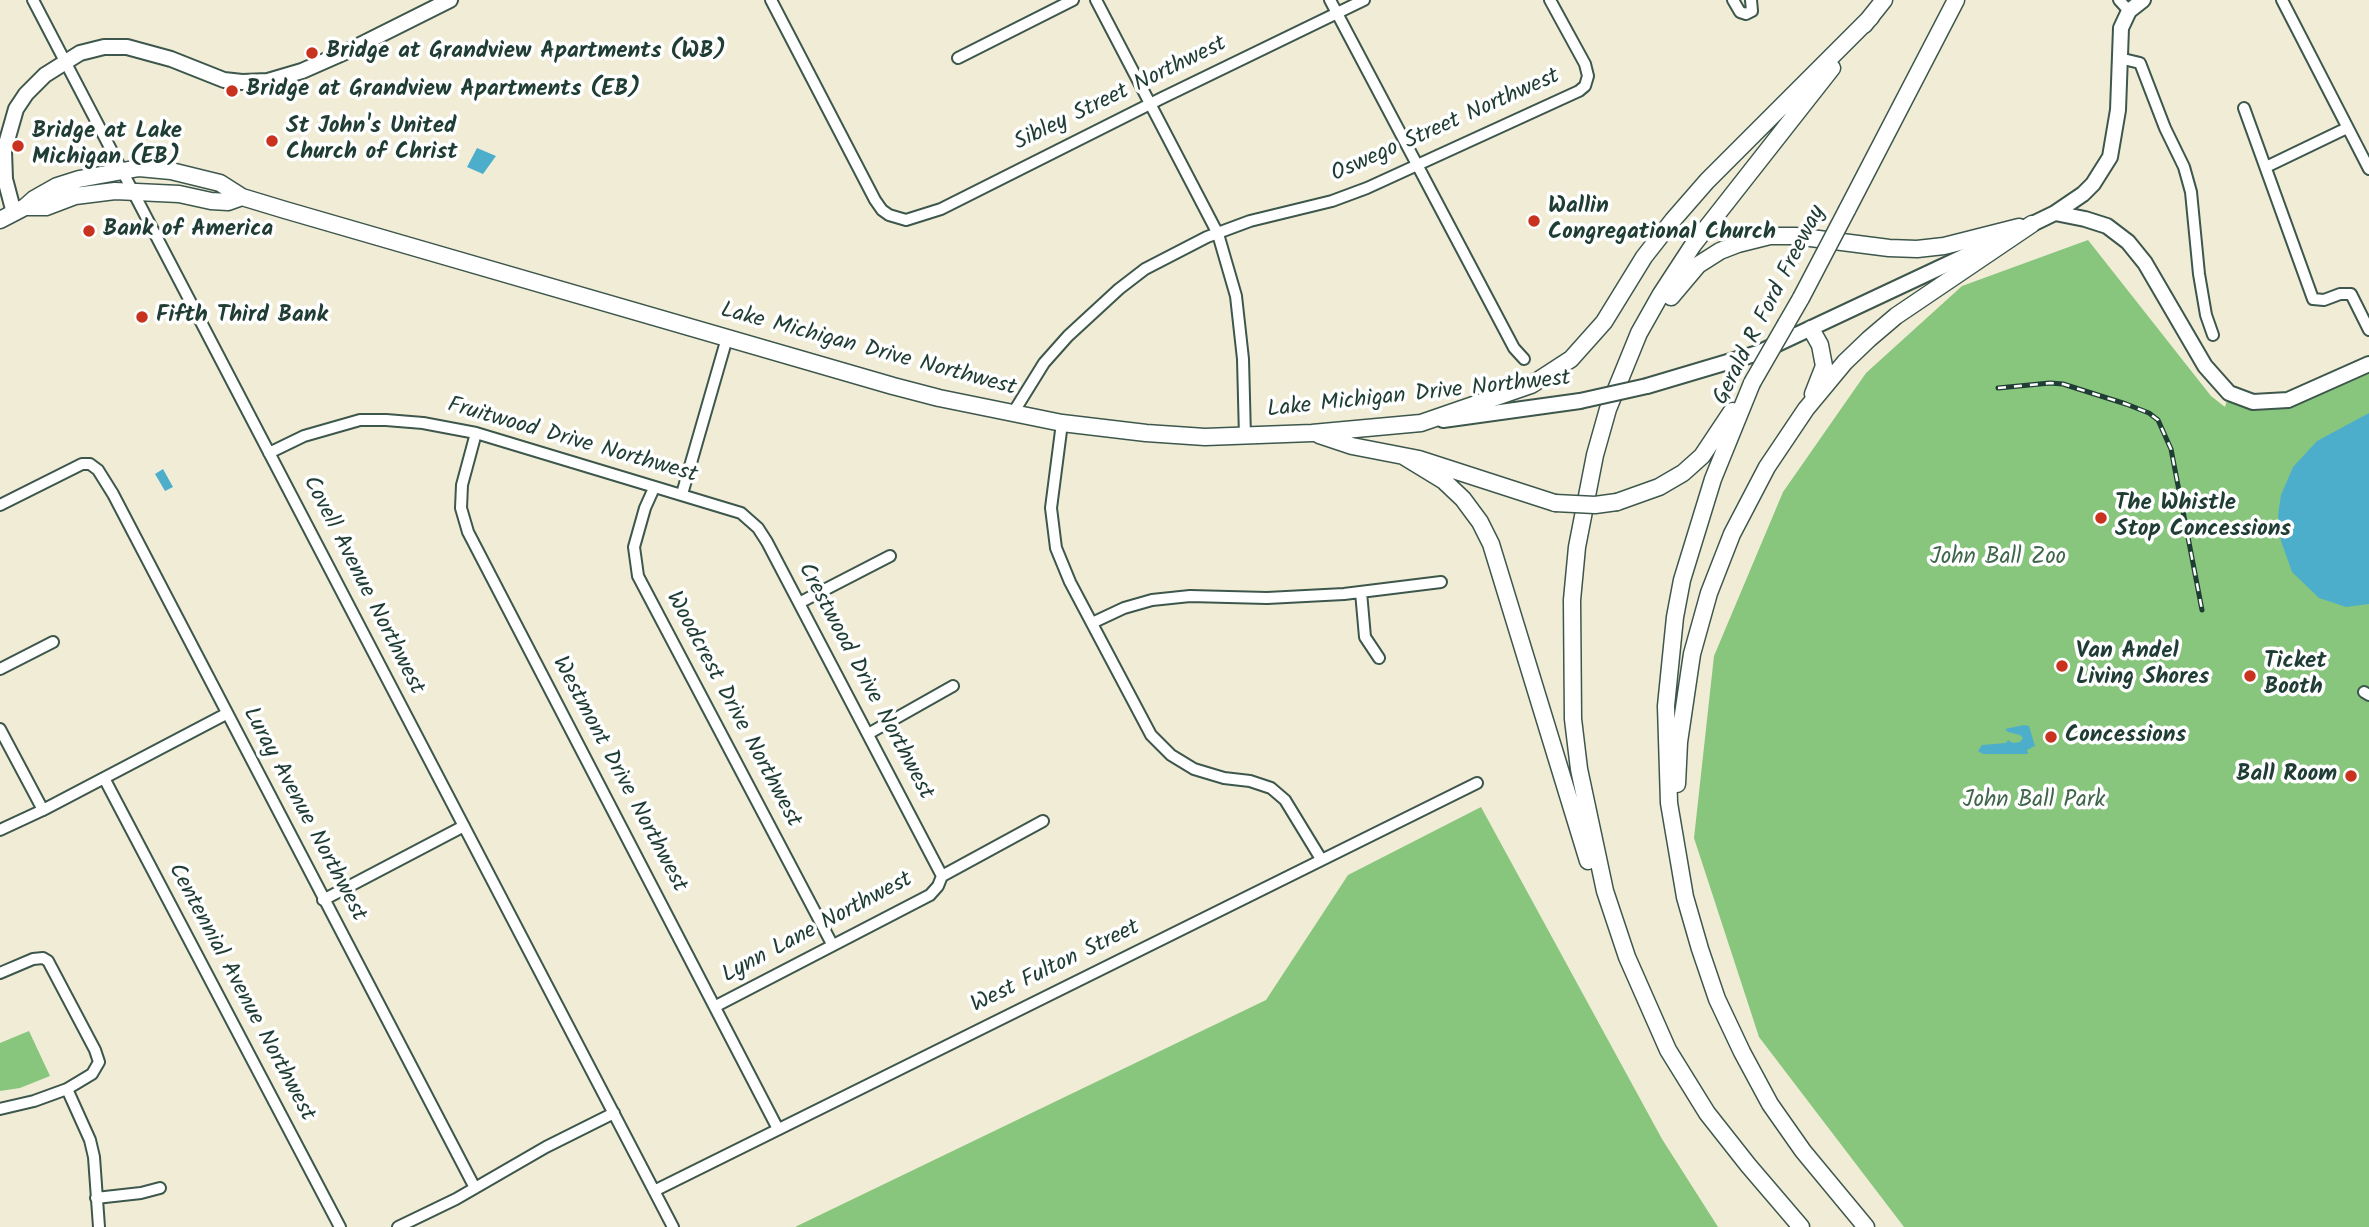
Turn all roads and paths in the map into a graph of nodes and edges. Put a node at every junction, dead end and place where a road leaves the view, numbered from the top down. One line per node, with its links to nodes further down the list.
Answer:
1 (33, 0): 20 (street, Covell Avenue Northwest)
2 (450, 0): 20 (main road)
3 (1073, 0): 18 (street)
4 (1096, 0): 21 (street)
5 (1330, 0): 16 (street)
6 (1364, 0): 16 (street, Sibley Street Northwest)
7 (1550, 0): 25 (street, Oswego Street Northwest)
8 (1733, 0): 9 (street)
9 (1751, 0)
10 (1884, 0): 17 (highway)
11 (1956, 0): 42 (highway, Gerald R Ford Freeway, bridge)
12 (2143, 0): 15 (main road, Lake Michigan Drive Northwest)
13 (2282, 0): 24 (street)
14 (776, 1): 21 (street, Sibley Street Northwest)
15 (2124, 5): 19 (main road, Lake Michigan Drive Northwest)
16 (1337, 12): 21 (street, Sibley Street Northwest); 25 (street)
17 (1871, 17): 41 (highway); 45 (highway)
18 (958, 58)
19 (2119, 58): 32 (main road, Lake Michigan Drive Northwest); 37 (street)
20 (65, 61): 23 (main road); 28 (street, Covell Avenue Northwest)
21 (1151, 103): 34 (street)
22 (2244, 108): 26 (street)
23 (5, 125): 31 (main road)
24 (2347, 128): 26 (street); 27 (street)
25 (1418, 166): 34 (street, Oswego Street Northwest); 39 (street)
26 (2266, 167): 36 (street)
27 (2369, 169)
28 (122, 171): 29 (street, Covell Avenue Northwest); 30 (highway, Lake Michigan Drive Northwest); 31 (highway, Lake Michigan Drive Northwest)
29 (132, 191): 30 (highway, Lake Michigan Drive Northwest); 31 (highway, Lake Michigan Drive Northwest); 50 (street, Covell Avenue Northwest)
30 (242, 197): 38 (highway, Lake Michigan Drive Northwest)
31 (13, 213)
32 (2055, 213): 33 (main road, Lake Michigan Drive Northwest); 40 (main road)
33 (2032, 224): 35 (main road, Lake Michigan Drive Northwest); 41 (highway); 43 (highway)
34 (1218, 234): 44 (street, Oswego Street Northwest); 49 (street)
35 (1811, 330): 43 (highway); 45 (main road, Lake Michigan Drive Northwest, bridge)
36 (2369, 330)
37 (2213, 335)
38 (727, 338): 44 (highway, Lake Michigan Drive Northwest); 53 (street)
39 (1524, 359)
40 (2369, 364)
41 (1625, 367): 79 (highway)
42 (1751, 386): 51 (highway, bridge); 74 (highway, Gerald R Ford Freeway)
43 (1806, 409): 74 (highway)
44 (1013, 413): 46 (highway, Lake Michigan Drive Northwest)
45 (1421, 423): 48 (highway, Lake Michigan Drive Northwest)
46 (1062, 424): 49 (highway, Lake Michigan Drive Northwest); 60 (street)
47 (476, 433): 50 (street, Fruitwood Drive Northwest); 52 (street, Fruitwood Drive Northwest); 81 (street, Westmont Drive Northwest)
48 (1312, 433): 49 (highway, Lake Michigan Drive Northwest); 51 (highway)
49 (1245, 437)
50 (269, 453): 72 (street, Covell Avenue Northwest)
51 (1403, 456): 79 (highway)
52 (654, 488): 53 (street, Fruitwood Drive Northwest); 78 (street, Woodcrest Drive Northwest)
53 (682, 494): 55 (street, Fruitwood Drive Northwest)
54 (0, 505): 65 (street, Luray Avenue Northwest)
55 (741, 513): 59 (street, Crestwood Drive Northwest)
56 (890, 556): 59 (street)
57 (1441, 582): 58 (street)
58 (1362, 592): 60 (street); 62 (street)
59 (799, 603): 67 (street, Crestwood Drive Northwest)
60 (1092, 624): 75 (street)
61 (53, 642): 63 (street)
62 (1379, 659)
63 (0, 668)
64 (953, 686): 67 (street)
65 (226, 714): 68 (street); 77 (street, Luray Avenue Northwest)
66 (0, 729): 70 (street)
67 (868, 734): 76 (street, Crestwood Drive Northwest)
68 (104, 778): 70 (street); 91 (street, Centennial Avenue Northwest)
69 (1477, 783): 75 (street, West Fulton Street)
70 (43, 810): 73 (street)
71 (1043, 821): 76 (street, Lynn Lane Northwest)
72 (464, 826): 77 (street); 84 (street, Covell Avenue Northwest)
73 (0, 830)
74 (1674, 834): 95 (highway, Gerald R Ford Freeway)
75 (1321, 859): 85 (street, West Fulton Street)
76 (942, 876): 78 (street, Lynn Lane Northwest)
77 (323, 900): 87 (street, Luray Avenue Northwest)
78 (832, 944): 81 (street, Lynn Lane Northwest)
79 (1627, 957): 94 (highway)
80 (0, 973): 82 (street)
81 (716, 1006): 85 (street, Westmont Drive Northwest)
82 (67, 1089): 83 (street); 89 (street)
83 (0, 1109)
84 (614, 1114): 87 (street); 88 (street, Covell Avenue Northwest)
85 (778, 1129): 88 (street, West Fulton Street)
86 (160, 1188): 89 (street)
87 (475, 1188): 92 (street)
88 (654, 1191): 93 (street, Covell Avenue Northwest)
89 (96, 1198): 90 (street)
90 (99, 1227)
91 (340, 1227)
92 (398, 1227)
93 (673, 1227)
94 (1801, 1227)
95 (1866, 1227)

